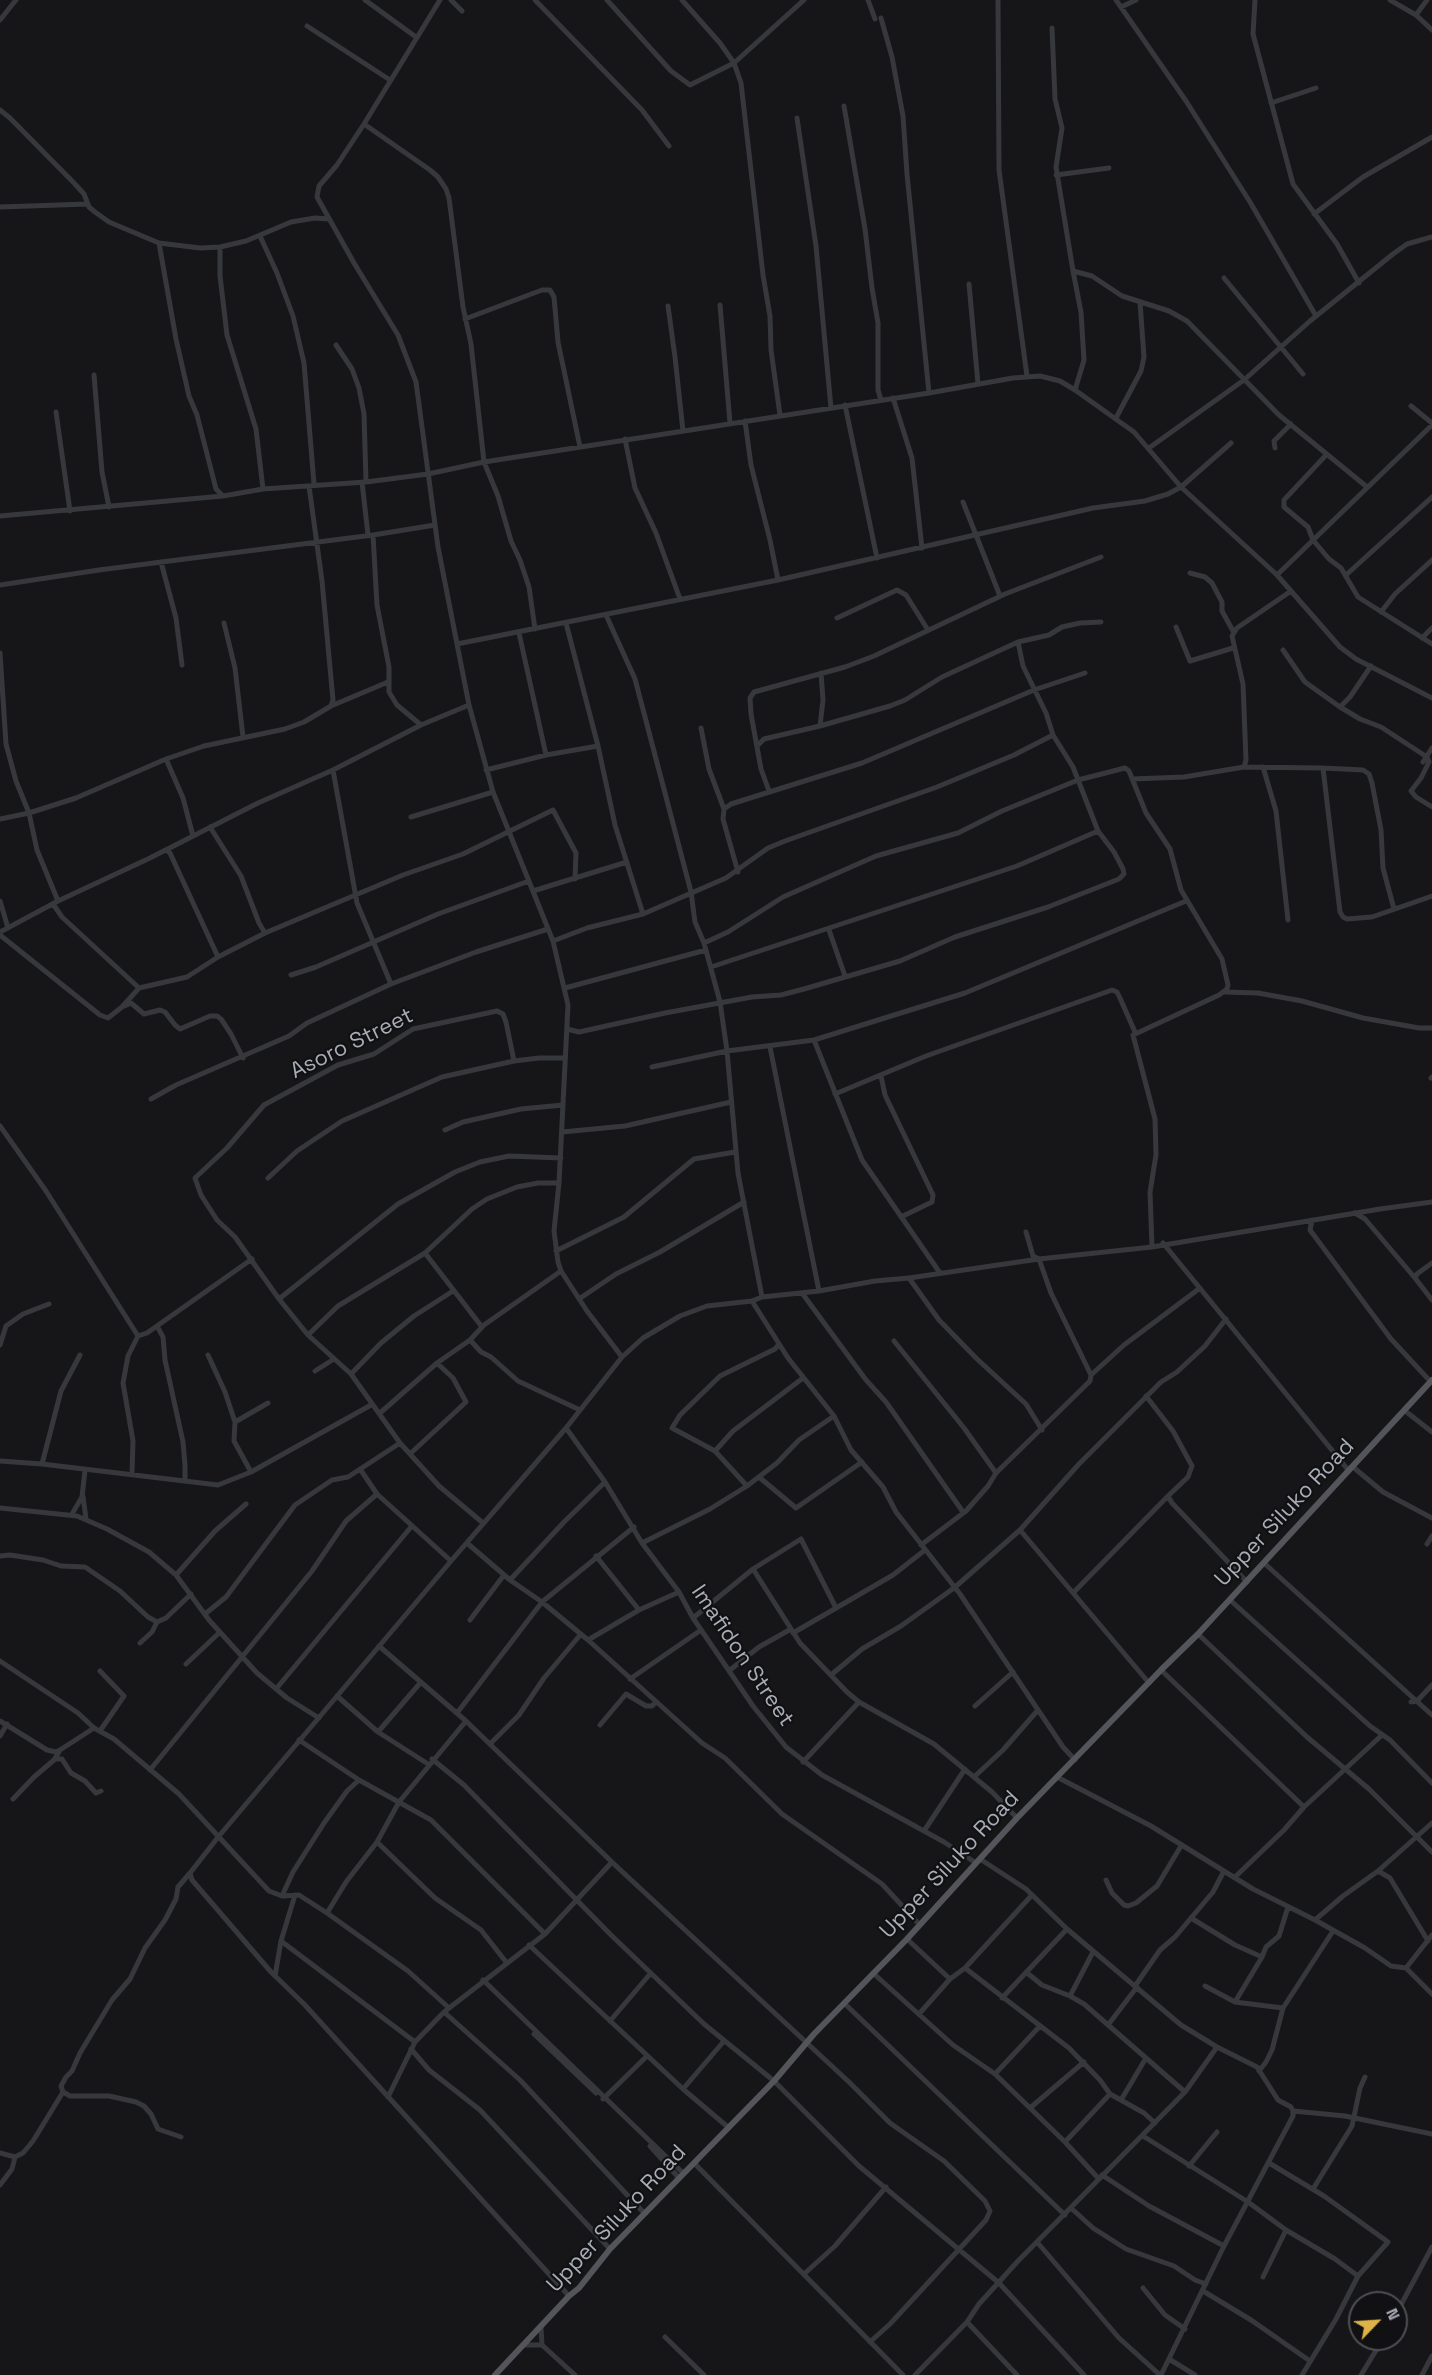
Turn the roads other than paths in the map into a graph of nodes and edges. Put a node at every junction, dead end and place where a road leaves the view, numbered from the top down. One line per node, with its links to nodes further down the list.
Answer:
1 (16, 0): 19 (street)
2 (365, 0): 23 (street)
3 (440, 0): 23 (street)
4 (451, 0): 17 (street)
5 (535, 0): 33 (street)
6 (607, 0): 24 (street)
7 (682, 0): 24 (street)
8 (804, 0): 24 (street)
9 (868, 0): 60 (street)
10 (998, 0): 56 (street)
11 (1116, 0): 16 (street)
12 (1136, 0): 16 (street)
13 (1255, 0): 27 (street)
14 (1390, 0): 18 (street)
15 (1426, 0): 18 (street)
16 (1121, 7): 51 (street)
17 (462, 11)
18 (1416, 15): 22 (street)
19 (0, 20)
20 (307, 26): 25 (street)
21 (1052, 28): 35 (street)
22 (1432, 30)
23 (416, 37): 25 (street)
24 (734, 63): 67 (street)
25 (390, 80): 31 (street)
26 (1316, 88): 27 (street)
27 (1271, 102): 38 (street)
28 (844, 106): 62 (street)
29 (0, 110): 36 (street)
30 (797, 118): 65 (street)
31 (364, 124): 39 (street); 52 (street)
32 (1432, 137): 38 (street)
33 (669, 146)
34 (1109, 168): 35 (street)
35 (1056, 175): 44 (street)
36 (88, 204): 37 (street); 42 (street)
37 (0, 207)
38 (1314, 214): 46 (street)
39 (329, 219): 40 (street); 81 (street)
40 (260, 236): 43 (street); 83 (street)
41 (1432, 237): 46 (street)
42 (159, 243): 43 (street); 87 (street)
43 (220, 247): 86 (street)
44 (1073, 271): 48 (street); 59 (street)
45 (1224, 278): 54 (street)
46 (1359, 283): 51 (street)
47 (969, 285): 58 (street)
48 (1140, 302): 57 (street); 68 (street)
49 (720, 305): 70 (street)
50 (668, 306): 73 (street)
51 (1316, 316): 57 (street)
52 (465, 319): 76 (street); 80 (street)
53 (336, 345): 82 (street)
54 (1303, 374)
55 (94, 375): 90 (street)
56 (1027, 376): 58 (street); 59 (street)
57 (1244, 380): 71 (street); 77 (street)
58 (978, 384): 60 (street)
59 (1075, 390): 68 (street)
60 (929, 393): 61 (street)
61 (893, 398): 62 (street); 98 (street)
62 (881, 400): 63 (street)
63 (845, 405): 65 (street); 100 (street)
64 (1411, 406): 72 (street)
65 (831, 408): 67 (street)
66 (56, 412): 91 (street)
67 (780, 415): 69 (street)
68 (1116, 418): 77 (street)
69 (745, 420): 70 (street); 106 (street)
70 (730, 423): 73 (street)
71 (1291, 424): 78 (street); 79 (street)
72 (1432, 424): 85 (street)
73 (683, 432): 76 (street)
74 (625, 439): 110 (street)
75 (1231, 443): 84 (street)
76 (580, 447): 80 (street)
77 (1149, 448): 84 (street)
78 (1275, 448)
79 (1327, 454): 85 (street); 96 (street)
80 (484, 462): 81 (street); 119 (street)
81 (428, 474): 82 (street); 93 (street)
82 (364, 482): 83 (street); 94 (street)
83 (311, 485): 86 (street); 97 (street)
84 (1181, 487): 95 (street); 104 (street)
85 (1367, 487): 96 (street)
86 (263, 489): 87 (street)
87 (223, 496): 90 (street)
88 (1432, 497): 105 (street)
89 (963, 502): 95 (street)
90 (109, 507): 91 (street)
91 (70, 511): 92 (street)
92 (0, 516)
93 (435, 525): 94 (street); 125 (street)
94 (370, 535): 97 (street); 134 (street)
95 (976, 535): 98 (street); 109 (street)
96 (1313, 540): 104 (street); 105 (street)
97 (318, 541): 102 (street); 138 (street)
98 (922, 548): 100 (street)
99 (1101, 557): 109 (street)
100 (877, 558): 106 (street)
101 (1432, 560): 111 (street)
102 (161, 562): 107 (street); 130 (street)
103 (1190, 573): 121 (street)
104 (1277, 575): 108 (street)
105 (1346, 575): 111 (street)
106 (778, 580): 110 (street)
107 (0, 585)
108 (1291, 591): 121 (street); 131 (street)
109 (1000, 596): 120 (street)
110 (680, 599): 112 (street)
111 (1381, 612): 123 (street)
112 (606, 615): 116 (street); 175 (street)
113 (837, 618): 120 (street)
114 (1101, 622): 124 (street)
115 (224, 623): 144 (street)
116 (566, 623): 119 (street); 145 (street)
117 (1176, 627): 127 (street)
118 (1432, 628): 123 (street)
119 (535, 629): 122 (street)
120 (928, 630): 146 (street)
121 (1233, 631): 127 (street)
122 (519, 633): 125 (street); 148 (street)
123 (1422, 638): 126 (street)
124 (1018, 642): 135 (street); 141 (street)
125 (457, 644): 137 (street)
126 (1432, 644)
127 (1233, 648): 151 (street)
128 (1283, 650): 139 (street)
129 (0, 653): 162 (street)
130 (182, 665)
131 (1371, 666): 136 (street); 139 (street)
132 (821, 673): 141 (street)
133 (1084, 673): 135 (street)
134 (387, 682): 138 (street); 140 (street)
135 (1034, 690): 143 (street); 158 (street)
136 (1431, 697)
137 (469, 705): 140 (street); 155 (street)
138 (331, 706): 144 (street)
139 (1340, 707): 150 (street)
140 (421, 724): 154 (street)
141 (820, 726): 146 (street)
142 (701, 728): 161 (street)
143 (1053, 735): 157 (street); 171 (street)
144 (243, 737): 149 (street)
145 (598, 746): 148 (street); 170 (street)
146 (757, 747): 158 (street)
147 (1432, 748): 150 (street)
148 (546, 755): 155 (street)
149 (166, 759): 162 (street); 168 (street)
150 (1425, 759): 160 (street)
151 (1244, 766): 152 (street); 156 (street)
152 (1263, 767): 153 (street); 183 (street)
153 (1323, 768): 181 (street); 181 (street)
154 (333, 770): 165 (street); 176 (street)
155 (486, 770): 159 (street)
156 (1132, 779): 157 (street); 179 (street)
157 (1078, 780): 166 (street); 191 (street)
158 (769, 791): 161 (street)
159 (493, 792): 163 (street); 167 (street)
160 (1432, 807)
161 (724, 809): 171 (street)
162 (29, 813): 164 (street); 180 (street)
163 (411, 817)
164 (0, 819)
165 (210, 827): 168 (street); 188 (street)
166 (1098, 831): 186 (street); 196 (street)
167 (510, 833): 172 (street); 173 (street); 176 (street)
168 (193, 836): 169 (street)
169 (166, 849): 180 (street); 193 (street)
170 (627, 862): 172 (street); 182 (street)
171 (738, 872): 175 (street)
172 (575, 879): 174 (street)
173 (529, 881): 174 (street); 189 (street)
174 (533, 891): 185 (street)
175 (691, 892): 182 (street); 191 (street)
176 (357, 896): 188 (street); 189 (street)
177 (1432, 896): 181 (street)
178 (0, 900): 184 (street)
179 (1186, 901): 200 (street); 206 (street)
180 (56, 902): 184 (street); 198 (street)
181 (1394, 909)
182 (643, 914): 190 (street)
183 (1287, 920)
184 (8, 928): 187 (street)
185 (548, 929): 190 (street); 197 (street)
186 (829, 930): 194 (street); 196 (street)
187 (0, 933): 202 (street)
188 (265, 933): 193 (street)
189 (374, 941): 195 (street); 197 (street)
190 (553, 941): 199 (street)
191 (704, 943): 192 (street)
192 (706, 950): 194 (street); 199 (street)
193 (218, 957): 198 (street)
194 (711, 967): 201 (street)
195 (291, 975)
196 (845, 976): 201 (street)
197 (391, 984): 209 (street)
198 (139, 988): 202 (street)
199 (565, 988): 204 (street)
200 (1224, 992): 203 (street); 205 (street)
201 (720, 1002): 204 (street); 208 (street)
202 (122, 1007): 209 (street)
203 (1432, 1028)
204 (567, 1029): 210 (street)
205 (1135, 1032): 214 (street); 232 (street)
206 (814, 1040): 207 (street); 214 (street)
207 (770, 1047): 208 (street); 244 (street)
208 (727, 1051): 212 (street); 216 (street)
209 (243, 1058): 215 (street)
210 (565, 1058): 211 (street); 217 (street)
211 (514, 1061): 223 (street); 235 (street, Asoro Street)
212 (652, 1067)
213 (881, 1076): 228 (street)
214 (835, 1094): 228 (street)
215 (151, 1099)
216 (731, 1102): 220 (street); 221 (street)
217 (563, 1105): 219 (street); 220 (street)
218 (0, 1126): 256 (street)
219 (445, 1130)
220 (562, 1132): 222 (street)
221 (735, 1152): 225 (street); 233 (street)
222 (561, 1158): 224 (street); 247 (street)
223 (268, 1178)
224 (559, 1183): 233 (street); 234 (street)
225 (744, 1202): 246 (street); 248 (street)
226 (1432, 1202): 227 (street)
227 (1355, 1213): 229 (street); 241 (street)
228 (901, 1218): 239 (street)
229 (1312, 1220): 231 (street); 270 (street)
230 (1026, 1232): 236 (street)
231 (1163, 1243): 232 (street); 242 (street)
232 (1152, 1247): 236 (street)
233 (556, 1251): 238 (street)
234 (425, 1253): 243 (street); 255 (street)
235 (252, 1259): 247 (street); 253 (street)
236 (1039, 1259): 239 (street); 268 (street)
237 (1432, 1263): 241 (street)
238 (561, 1271): 248 (street); 254 (street)
239 (940, 1273): 240 (street)
240 (909, 1278): 244 (street); 280 (street)
241 (1415, 1278): 249 (street)
242 (1200, 1288): 252 (street); 268 (street)
243 (453, 1291): 254 (street); 267 (street)
244 (819, 1291): 245 (street)
245 (802, 1293): 246 (street); 303 (street)
246 (762, 1297): 250 (street)
247 (279, 1299): 255 (street)
248 (579, 1299): 263 (street)
249 (1432, 1300)
250 (752, 1301): 259 (street); 263 (street)
251 (49, 1304): 260 (street)
252 (1226, 1319): 271 (street); 289 (street)
253 (156, 1326): 256 (street); 295 (street)
254 (482, 1327): 257 (street)
255 (308, 1335): 264 (street)
256 (138, 1336): 293 (street)
257 (470, 1340): 265 (street); 274 (street)
258 (894, 1341): 292 (street)
259 (779, 1344): 269 (street); 283 (street)
260 (0, 1345)
261 (80, 1355): 287 (street)
262 (208, 1355): 278 (street)
263 (622, 1357): 274 (street)
264 (334, 1359): 266 (street); 267 (street)
265 (437, 1363): 276 (street); 284 (street)
266 (315, 1371)
267 (351, 1374): 273 (street)
268 (1091, 1375): 280 (street)
269 (803, 1378): 277 (street); 283 (street)
270 (1431, 1381): 275 (main road, Upper Siluko Road)
271 (1146, 1396): 300 (street); 310 (street)
272 (268, 1403): 278 (street)
273 (371, 1405): 276 (street); 291 (street)
274 (580, 1410): 279 (street)
275 (1404, 1410): 281 (street); 289 (main road, Upper Siluko Road)
276 (380, 1413): 282 (street)
277 (834, 1416): 286 (street); 294 (street)
278 (235, 1422): 291 (street)
279 (566, 1428): 296 (street, Imafidon Street); 307 (street)
280 (1042, 1430): 292 (street)
281 (1432, 1432)
282 (400, 1443): 284 (street); 288 (street)
283 (715, 1451): 297 (street)
284 (411, 1453): 307 (street)
285 (0, 1461): 287 (street)
286 (862, 1462): 294 (street); 313 (street)
287 (42, 1464): 290 (street)
288 (360, 1469): 299 (street); 331 (street)
289 (1351, 1469): 305 (street); 317 (main road, Upper Siluko Road)
290 (85, 1470): 293 (street); 298 (street)
291 (251, 1472): 295 (street)
292 (996, 1473): 303 (street)
293 (132, 1474): 295 (street)
294 (759, 1477): 297 (street)
295 (185, 1482)
296 (605, 1482): 309 (street, Imafidon Street); 321 (street)
297 (747, 1486): 312 (street)
298 (83, 1494): 304 (street); 306 (street)
299 (377, 1494): 308 (street); 343 (street)
300 (1168, 1496): 322 (street); 325 (street)
301 (246, 1504): 319 (street)
302 (0, 1508): 304 (street)
303 (963, 1512): 313 (street)
304 (72, 1514): 306 (street)
305 (1432, 1518)
306 (86, 1519): 319 (street)
307 (483, 1523): 311 (street)
308 (411, 1527): 316 (street); 355 (street)
309 (634, 1527): 312 (street, Imafidon Street); 315 (street)
310 (1020, 1530): 323 (street); 325 (street)
311 (467, 1543): 316 (street); 320 (street)
312 (642, 1543): 324 (street, Imafidon Street)
313 (923, 1547): 323 (street); 336 (street)
314 (0, 1556): 334 (street)
315 (596, 1556): 328 (street); 330 (street)
316 (451, 1561): 342 (street)
317 (1264, 1563): 322 (main road, Upper Siluko Road); 359 (street)
318 (753, 1569): 329 (street); 332 (street); 336 (street)
319 (176, 1575): 326 (street)
320 (504, 1575): 321 (street); 333 (street)
321 (510, 1580): 328 (street)
322 (1247, 1582): 327 (main road, Upper Siluko Road)
323 (954, 1588): 349 (street); 350 (street)
324 (679, 1592): 330 (street); 332 (street, Imafidon Street)
325 (1073, 1593): 353 (street)
326 (191, 1594): 331 (street); 334 (street)
327 (1230, 1600): 339 (main road, Upper Siluko Road); 371 (street)
328 (542, 1602): 338 (street); 362 (street)
329 (835, 1606)
330 (639, 1610): 340 (street)
331 (205, 1614): 337 (street)
332 (693, 1618): 335 (street, Imafidon Street)
333 (470, 1620)
334 (157, 1622): 341 (street)
335 (701, 1630): 346 (street, Imafidon Street); 351 (street)
336 (792, 1631): 346 (street); 350 (street)
337 (220, 1632): 343 (street); 345 (street)
338 (581, 1634): 340 (street); 374 (street)
339 (1198, 1634): 347 (main road, Upper Siluko Road); 383 (street)
340 (588, 1640): 351 (street)
341 (140, 1643)
342 (379, 1646): 352 (street); 356 (street)
343 (241, 1656): 355 (street); 382 (street)
344 (0, 1661): 369 (street)
345 (186, 1664)
346 (730, 1670): 379 (street, Imafidon Street)
347 (1161, 1670): 353 (main road, Upper Siluko Road); 391 (street)
348 (100, 1671): 369 (street)
349 (1012, 1672): 360 (street); 361 (street)
350 (831, 1675): 358 (street)
351 (630, 1679): 357 (street)
352 (421, 1682): 362 (street); 370 (street)
353 (1149, 1683): 378 (main road, Upper Siluko Road)
354 (1432, 1685): 359 (street)
355 (276, 1689): 364 (street)
356 (338, 1696): 364 (street); 370 (street)
357 (656, 1702): 368 (street); 415 (street)
358 (860, 1702): 379 (street); 381 (street)
359 (1414, 1702): 363 (street)
360 (975, 1706)
361 (1038, 1710): 378 (street); 384 (street)
362 (458, 1713): 365 (street)
363 (1432, 1715)
364 (319, 1718): 373 (street)
365 (466, 1720): 374 (street); 377 (street)
366 (0, 1721): 367 (street)
367 (7, 1724): 372 (street); 375 (street)
368 (600, 1725)
369 (97, 1729): 375 (street); 382 (street)
370 (378, 1732): 380 (street)
371 (1382, 1735): 383 (street); 387 (street)
372 (0, 1736)
373 (299, 1740): 386 (street); 395 (street)
374 (490, 1744): 401 (street)
375 (60, 1750): 376 (street)
376 (55, 1759): 388 (street); 389 (street)
377 (432, 1759): 380 (street); 410 (street)
378 (1075, 1760): 385 (main road, Upper Siluko Road)
379 (803, 1762): 394 (street, Imafidon Street)
380 (428, 1764): 390 (street)
381 (965, 1769): 384 (street); 394 (street)
382 (150, 1770): 395 (street)
383 (1344, 1770): 391 (street); 396 (street)
384 (974, 1777): 392 (street)
385 (1057, 1777): 392 (main road, Upper Siluko Road); 398 (street)
386 (359, 1780): 390 (street); 409 (street)
387 (1432, 1783)
388 (101, 1791)
389 (13, 1799)
390 (399, 1803): 397 (street); 418 (street)
391 (1304, 1807): 405 (street)
392 (1017, 1818): 400 (main road, Upper Siluko Road)
393 (1432, 1823): 396 (street)
394 (924, 1831): 400 (street, Imafidon Street)
395 (219, 1836): 404 (street); 409 (street)
396 (1418, 1836): 399 (street); 403 (street)
397 (377, 1842): 412 (street); 425 (street)
398 (1181, 1846): 402 (street); 406 (street)
399 (1432, 1852)
400 (978, 1861): 408 (street, Imafidon Street); 415 (main road, Upper Siluko Road)
401 (612, 1862): 410 (street); 450 (street)
402 (1224, 1871): 405 (street); 413 (street)
403 (1378, 1871): 414 (street); 419 (street)
404 (190, 1873): 431 (street); 461 (street)
405 (1235, 1877): 411 (street)
406 (1106, 1880)
407 (295, 1895): 409 (street); 412 (street); 421 (street)
408 (1032, 1895): 416 (street, Imafidon Street); 426 (street)
409 (282, 1896)
410 (578, 1899): 418 (street); 430 (street)
411 (1288, 1907): 414 (street); 424 (street)
412 (327, 1912): 442 (street)
413 (1191, 1918): 424 (street); 435 (street)
414 (1315, 1920): 417 (street)
415 (919, 1924): 420 (main road, Upper Siluko Road)
416 (1067, 1929): 423 (street, Imafidon Street); 428 (street)
417 (1333, 1931): 427 (street); 441 (street)
418 (545, 1934): 422 (street)
419 (1430, 1938): 427 (street)
420 (907, 1939): 429 (main road, Upper Siluko Road); 432 (street)
421 (281, 1941): 431 (street); 449 (street)
422 (529, 1945): 425 (street); 444 (street)
423 (1093, 1952): 435 (street, Imafidon Street); 437 (street)
424 (1262, 1957): 439 (street)
425 (506, 1962): 433 (street)
426 (965, 1968): 432 (street); 438 (street)
427 (1406, 1968): 436 (street)
428 (1026, 1972): 437 (street); 438 (street)
429 (873, 1973): 440 (main road, Upper Siluko Road); 443 (street)
430 (650, 1974): 444 (street); 448 (street)
431 (275, 1976): 464 (street)
432 (950, 1979): 443 (street)
433 (483, 1980): 442 (street); 465 (street)
434 (1205, 1986): 439 (street)
435 (1136, 1987): 445 (street); 451 (street, Imafidon Street)
436 (1432, 1994)
437 (1070, 1996): 445 (street)
438 (1002, 1998): 446 (street)
439 (1235, 2002): 441 (street)
440 (844, 2003): 450 (main road, Upper Siluko Road); 490 (street)
441 (1283, 2008): 456 (street)
442 (447, 2010): 449 (street); 489 (street)
443 (919, 2014): 457 (street)
444 (610, 2021): 453 (street)
445 (1107, 2025): 454 (street)
446 (1040, 2026): 455 (street); 457 (street)
447 (534, 2034): 465 (street)
448 (724, 2041): 459 (street); 460 (street)
449 (415, 2042): 452 (street)
450 (806, 2042): 459 (main road, Upper Siluko Road); 496 (street)
451 (1217, 2047): 456 (street, Imafidon Street); 462 (street)
452 (411, 2049): 464 (street); 495 (street)
453 (648, 2057): 460 (street); 465 (street)
454 (1146, 2058): 462 (street); 466 (street)
455 (1084, 2062): 463 (street); 467 (street)
456 (1259, 2071): 468 (street)
457 (995, 2074): 467 (street)
458 (1365, 2077): 469 (street)
459 (774, 2080): 471 (main road, Upper Siluko Road); 485 (street)
460 (683, 2089): 471 (street)
461 (63, 2092): 475 (street); 478 (street)
462 (1185, 2092): 470 (street)
463 (1110, 2094): 466 (street); 476 (street)
464 (388, 2097): 505 (street)
465 (605, 2099): 482 (street)
466 (1121, 2100): 470 (street)
467 (1030, 2108): 476 (street)
468 (1293, 2111): 469 (street); 480 (street)
469 (1353, 2118): 473 (street); 486 (street)
470 (1155, 2123): 474 (street)
471 (729, 2128): 479 (main road, Upper Siluko Road)
472 (1217, 2132): 481 (street)
473 (1432, 2134)
474 (1143, 2136): 481 (street); 483 (street)
475 (181, 2137)
476 (1065, 2142): 483 (street)
477 (0, 2153): 478 (street)
478 (15, 2157): 484 (street)
479 (694, 2163): 482 (main road, Upper Siluko Road); 497 (street)
480 (1269, 2163): 486 (street); 487 (street)
481 (1189, 2166): 487 (street)
482 (681, 2176): 489 (main road, Upper Siluko Road)
483 (1100, 2177): 488 (street); 493 (street)
484 (0, 2185)
485 (886, 2187): 496 (street); 497 (street)
486 (1313, 2189): 498 (street)
487 (1248, 2202): 491 (street); 493 (street)
488 (1071, 2208): 490 (street); 501 (street)
489 (645, 2214): 495 (main road, Upper Siluko Road)
490 (1065, 2215): 492 (street)
491 (1286, 2230): 498 (street); 499 (street)
492 (1037, 2242): 500 (street); 524 (street)
493 (1224, 2246): 501 (street)
494 (1432, 2247): 504 (street)
495 (610, 2249): 505 (main road, Upper Siluko Road)
496 (958, 2250): 500 (street); 510 (street)
497 (804, 2274): 510 (street)
498 (1358, 2276): 516 (street)
499 (1263, 2277)
500 (999, 2283): 506 (street); 523 (street)
501 (1206, 2284): 503 (street)
502 (1143, 2288): 508 (street)
503 (1203, 2291): 508 (street); 516 (street)
504 (1408, 2292)
505 (569, 2296): 507 (main road, Upper Siluko Road)
506 (966, 2322): 521 (street); 522 (street)
507 (541, 2327): 511 (street); 512 (main road, Upper Siluko Road)
508 (1185, 2329): 515 (street)
509 (665, 2337): 519 (street)
510 (870, 2342): 520 (street)
511 (542, 2344): 512 (street); 518 (street)
512 (524, 2345): 517 (main road, Upper Siluko Road)
513 (1376, 2351): 527 (street)
514 (1432, 2356): 528 (street)
515 (1169, 2359): 524 (street); 525 (street)
516 (1310, 2361): 526 (street)
517 (495, 2375)
518 (575, 2375)
519 (704, 2375)
520 (903, 2375)
521 (915, 2375)
522 (1017, 2375)
523 (1084, 2375)
524 (1160, 2375)
525 (1195, 2375)
526 (1302, 2375)
527 (1361, 2375)
528 (1422, 2375)

